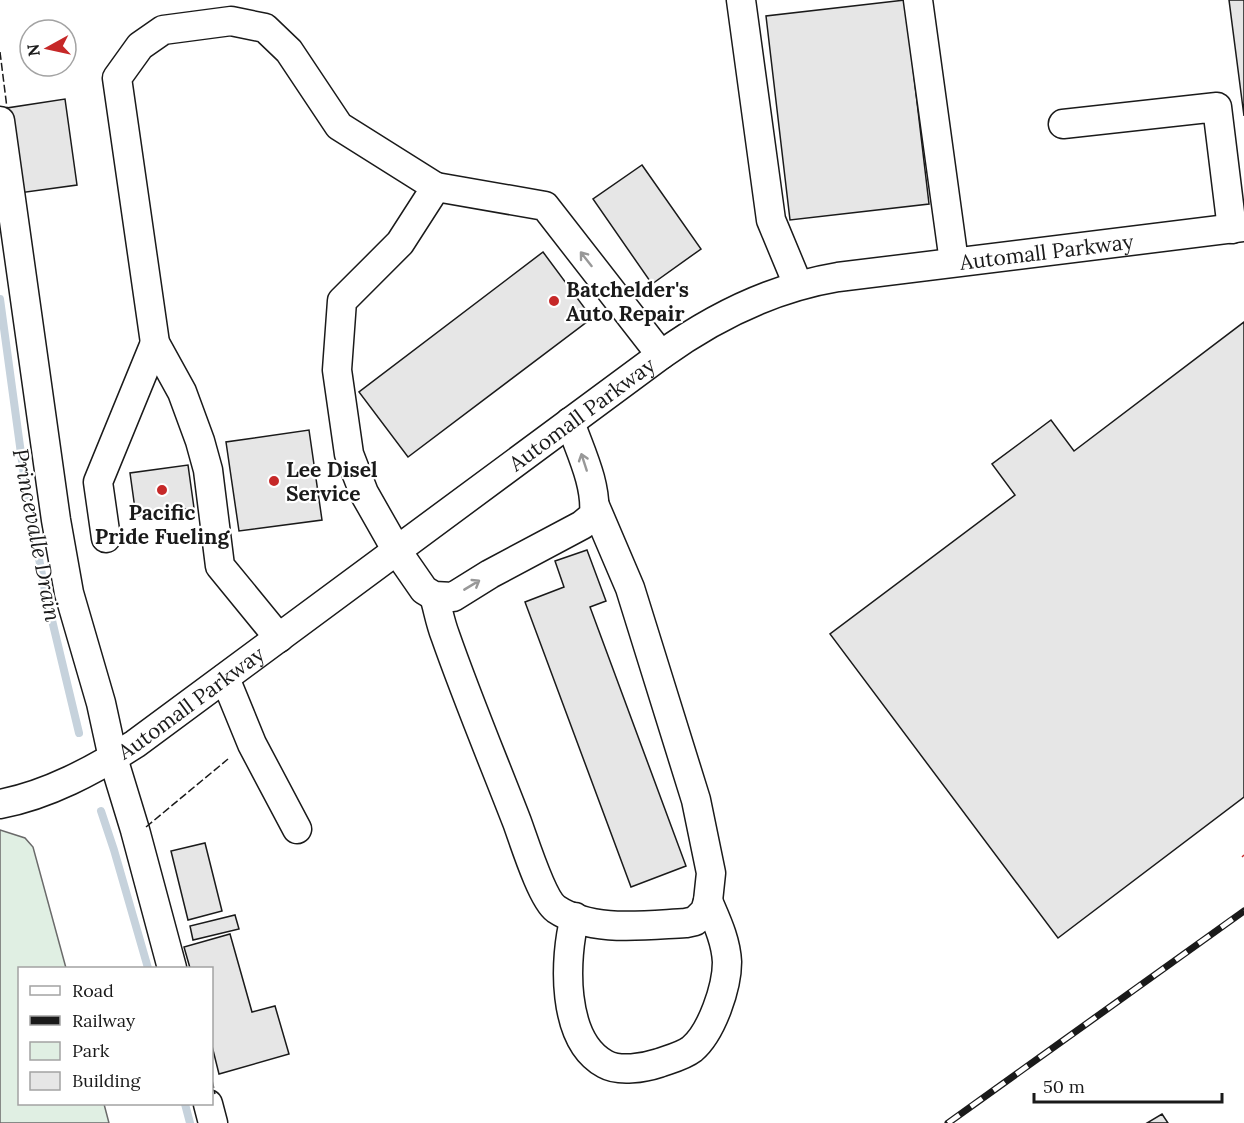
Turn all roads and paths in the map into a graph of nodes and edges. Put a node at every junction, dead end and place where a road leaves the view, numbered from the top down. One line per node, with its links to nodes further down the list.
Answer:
1 (741, 0): 8 (street)
2 (918, 0): 7 (street)
3 (0, 121): 18 (street)
4 (1063, 124): 6 (street)
5 (436, 186): 9 (street); 10 (street, one-way to 5); 14 (street)
6 (1238, 228): 7 (street, Automall Parkway)
7 (954, 262): 8 (street, Automall Parkway)
8 (798, 285): 10 (street, Automall Parkway)
9 (155, 343): 13 (street); 16 (street)
10 (661, 355): 11 (street, Automall Parkway)
11 (570, 422): 12 (street, one-way to 11); 14 (street, Automall Parkway)
12 (595, 506): 15 (street, one-way to 12); 21 (street)
13 (106, 538)
14 (397, 551): 15 (street); 16 (street, Automall Parkway)
15 (434, 596): 22 (street)
16 (279, 638): 17 (street, Automall Parkway)
17 (225, 678): 18 (street, Automall Parkway); 20 (street)
18 (113, 758): 19 (street, Automall Parkway); 23 (street)
19 (0, 804)
20 (297, 829)
21 (708, 901): 22 (street); 22 (street)
22 (575, 917)
23 (171, 967)
24 (208, 1105): 25 (street)
25 (213, 1123)

